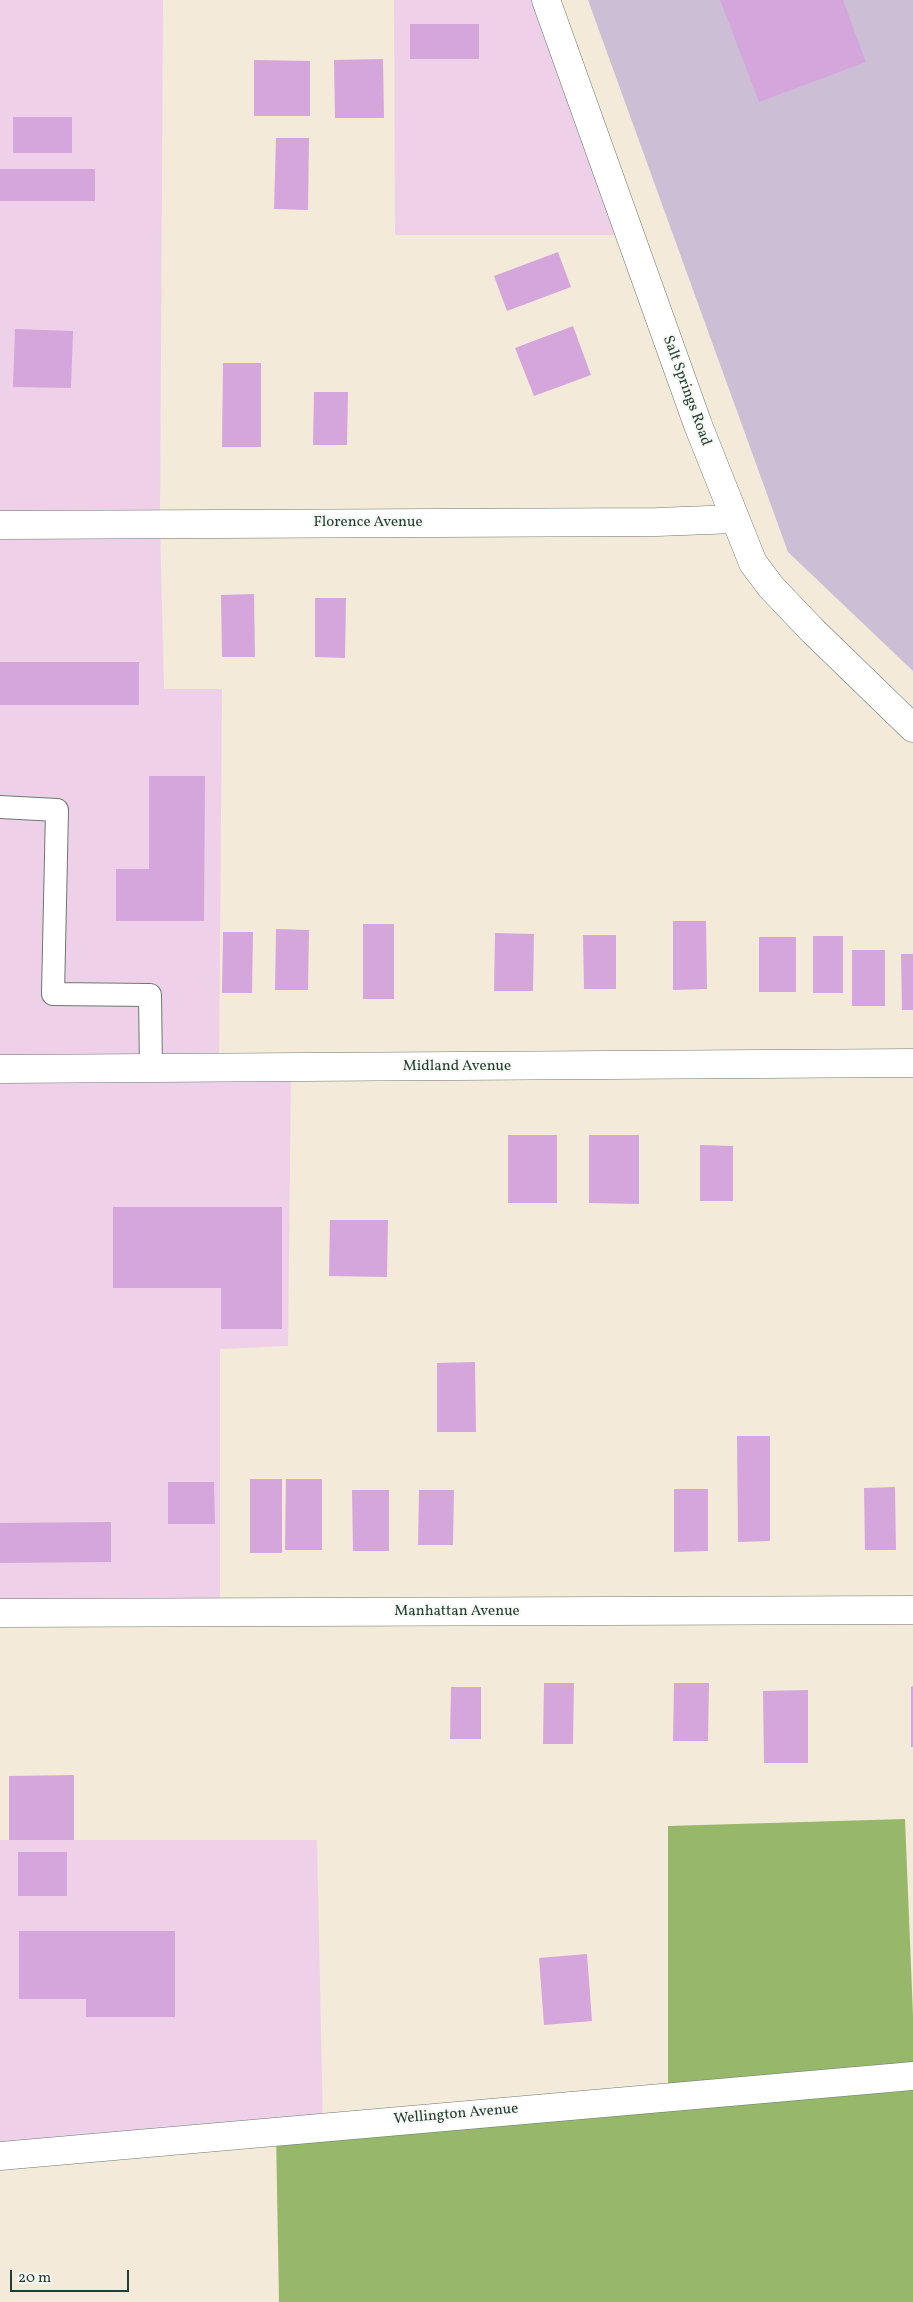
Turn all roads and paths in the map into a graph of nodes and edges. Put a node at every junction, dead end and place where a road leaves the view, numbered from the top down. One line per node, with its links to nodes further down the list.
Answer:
1 (546, 0): 2 (street, Salt Springs Road)
2 (735, 519): 3 (street, Florence Avenue); 4 (street, Salt Springs Road)
3 (0, 525)
4 (913, 728)
5 (0, 807): 7 (lane)
6 (913, 1064): 7 (street, Midland Avenue)
7 (150, 1068): 8 (street, Midland Avenue)
8 (0, 1069)
9 (913, 1610): 10 (street, Manhattan Avenue)
10 (0, 1613)
11 (913, 2076): 12 (street, Wellington Avenue)
12 (0, 2156)

